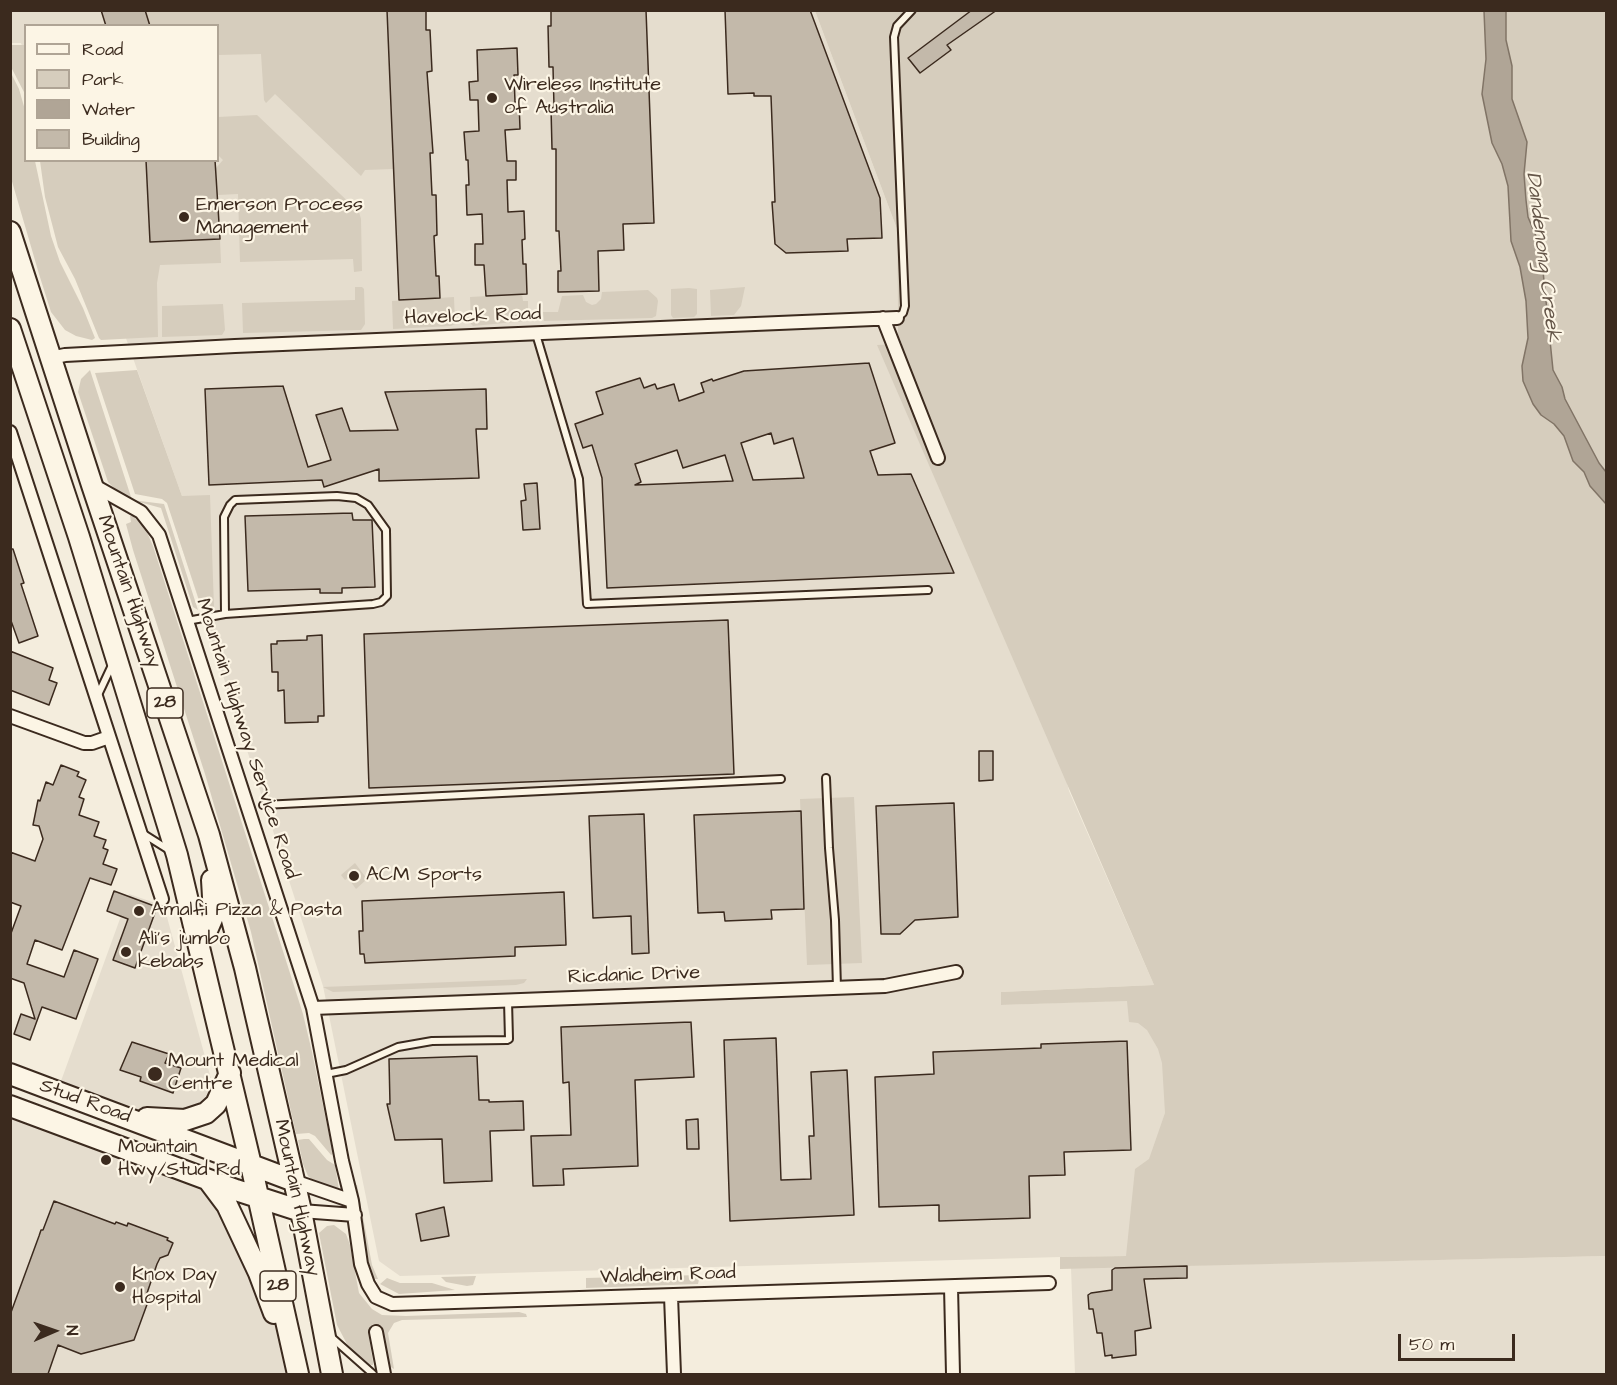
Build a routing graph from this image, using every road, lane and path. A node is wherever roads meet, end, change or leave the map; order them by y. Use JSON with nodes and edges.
{"nodes":[{"id":1,"x":912,"y":10,"type":"edge"},
{"id":2,"x":10,"y":232,"type":"edge"},
{"id":3,"x":883,"y":318,"type":"junction"},
{"id":4,"x":897,"y":318,"type":"joint"},
{"id":5,"x":10,"y":329,"type":"edge"},
{"id":6,"x":536,"y":334,"type":"junction"},
{"id":7,"x":50,"y":358,"type":"junction"},
{"id":8,"x":23,"y":367,"type":"junction"},
{"id":9,"x":10,"y":432,"type":"edge"},
{"id":10,"x":938,"y":458,"type":"dead end"},
{"id":11,"x":92,"y":485,"type":"junction"},
{"id":12,"x":928,"y":590,"type":"dead end"},
{"id":13,"x":225,"y":614,"type":"junction"},
{"id":14,"x":187,"y":621,"type":"junction"},
{"id":15,"x":116,"y":656,"type":"junction"},
{"id":16,"x":96,"y":697,"type":"junction"},
{"id":17,"x":10,"y":716,"type":"edge"},
{"id":18,"x":109,"y":737,"type":"junction"},
{"id":19,"x":826,"y":778,"type":"dead end"},
{"id":20,"x":782,"y":779,"type":"dead end"},
{"id":21,"x":263,"y":805,"type":"dead end"},
{"id":22,"x":140,"y":831,"type":"junction"},
{"id":23,"x":209,"y":835,"type":"junction"},
{"id":24,"x":177,"y":855,"type":"junction"},
{"id":25,"x":162,"y":899,"type":"dead end"},
{"id":26,"x":198,"y":939,"type":"junction"},
{"id":27,"x":956,"y":972,"type":"dead end"},
{"id":28,"x":837,"y":988,"type":"junction"},
{"id":29,"x":508,"y":1000,"type":"junction"},
{"id":30,"x":313,"y":1008,"type":"junction"},
{"id":31,"x":230,"y":1072,"type":"junction"},
{"id":32,"x":325,"y":1075,"type":"junction"},
{"id":33,"x":15,"y":1076,"type":"edge"},
{"id":34,"x":10,"y":1106,"type":"edge"},
{"id":35,"x":120,"y":1115,"type":"junction"},
{"id":36,"x":46,"y":1119,"type":"junction"},
{"id":37,"x":251,"y":1165,"type":"junction"},
{"id":38,"x":209,"y":1180,"type":"junction"},
{"id":39,"x":294,"y":1181,"type":"junction"},
{"id":40,"x":259,"y":1198,"type":"junction"},
{"id":41,"x":352,"y":1201,"type":"junction"},
{"id":42,"x":301,"y":1211,"type":"junction"},
{"id":43,"x":355,"y":1215,"type":"junction"},
{"id":44,"x":1049,"y":1283,"type":"dead end"},
{"id":45,"x":951,"y":1287,"type":"junction"},
{"id":46,"x":671,"y":1296,"type":"junction"},
{"id":47,"x":323,"y":1329,"type":"junction"},
{"id":48,"x":376,"y":1332,"type":"dead end"},
{"id":49,"x":297,"y":1374,"type":"edge"},
{"id":50,"x":332,"y":1374,"type":"edge"},
{"id":51,"x":373,"y":1374,"type":"edge"},
{"id":52,"x":384,"y":1374,"type":"edge"},
{"id":53,"x":674,"y":1374,"type":"edge"},
{"id":54,"x":953,"y":1374,"type":"edge"}],
"edges":[{"from":1,"to":4,"type":"lane"},
{"from":2,"to":7,"type":"main road","name":"Mountain Highway","number":"28"},
{"from":3,"to":4,"type":"street","name":"Havelock Road"},
{"from":3,"to":6,"type":"street","name":"Havelock Road"},
{"from":3,"to":10,"type":"street"},
{"from":5,"to":8,"type":"main road","name":"Mountain Highway","number":"28"},
{"from":6,"to":7,"type":"street","name":"Havelock Road"},
{"from":6,"to":12,"type":"lane"},
{"from":7,"to":8,"type":"main road"},
{"from":7,"to":11,"type":"main road","name":"Mountain Highway","number":"28"},
{"from":8,"to":15,"type":"main road","name":"Mountain Highway","number":"28"},
{"from":9,"to":16,"type":"street"},
{"from":11,"to":14,"type":"street","name":"Mountain Highway Service Road"},
{"from":11,"to":23,"type":"main road","name":"Mountain Highway","number":"28"},
{"from":13,"to":13,"type":"lane"},
{"from":13,"to":14,"type":"lane"},
{"from":14,"to":30,"type":"street","name":"Mountain Highway Service Road"},
{"from":15,"to":16,"type":"lane"},
{"from":15,"to":24,"type":"main road","name":"Mountain Highway","number":"28"},
{"from":16,"to":18,"type":"street"},
{"from":17,"to":18,"type":"street"},
{"from":18,"to":22,"type":"street"},
{"from":19,"to":28,"type":"lane"},
{"from":20,"to":21,"type":"lane"},
{"from":22,"to":24,"type":"lane"},
{"from":22,"to":25,"type":"street"},
{"from":23,"to":26,"type":"main road"},
{"from":23,"to":39,"type":"main road","name":"Mountain Highway","number":"28"},
{"from":24,"to":26,"type":"main road","name":"Mountain Highway","number":"28"},
{"from":26,"to":31,"type":"main road","name":"Mountain Highway","number":"28"},
{"from":27,"to":28,"type":"street","name":"Ricdanic Drive"},
{"from":28,"to":29,"type":"street","name":"Ricdanic Drive"},
{"from":29,"to":30,"type":"street","name":"Ricdanic Drive"},
{"from":29,"to":32,"type":"lane"},
{"from":30,"to":32,"type":"street","name":"Mountain Highway Service Road"},
{"from":31,"to":35,"type":"main road"},
{"from":31,"to":37,"type":"main road","name":"Mountain Highway","number":"28"},
{"from":32,"to":41,"type":"street","name":"Mountain Highway Service Road"},
{"from":33,"to":35,"type":"main road","name":"Stud Road"},
{"from":33,"to":36,"type":"main road"},
{"from":34,"to":36,"type":"main road","name":"Stud Road"},
{"from":35,"to":37,"type":"main road","name":"Stud Road"},
{"from":36,"to":38,"type":"main road","name":"Stud Road"},
{"from":37,"to":39,"type":"main road","name":"Stud Road"},
{"from":37,"to":40,"type":"main road","name":"Mountain Highway","number":"28"},
{"from":38,"to":40,"type":"main road","name":"Stud Road"},
{"from":38,"to":49,"type":"main road"},
{"from":39,"to":41,"type":"street"},
{"from":39,"to":42,"type":"main road","name":"Mountain Highway","number":"28"},
{"from":40,"to":42,"type":"main road","name":"Stud Road"},
{"from":40,"to":49,"type":"main road","name":"Mountain Highway","number":"28"},
{"from":41,"to":43,"type":"street","name":"Waldheim Road"},
{"from":42,"to":43,"type":"street"},
{"from":42,"to":47,"type":"main road","name":"Mountain Highway","number":"28"},
{"from":43,"to":46,"type":"street","name":"Waldheim Road"},
{"from":44,"to":45,"type":"street","name":"Waldheim Road"},
{"from":45,"to":46,"type":"street","name":"Waldheim Road"},
{"from":45,"to":54,"type":"street"},
{"from":46,"to":53,"type":"street"},
{"from":47,"to":50,"type":"main road","name":"Mountain Highway","number":"28"},
{"from":47,"to":51,"type":"lane"},
{"from":48,"to":52,"type":"street"}]}
